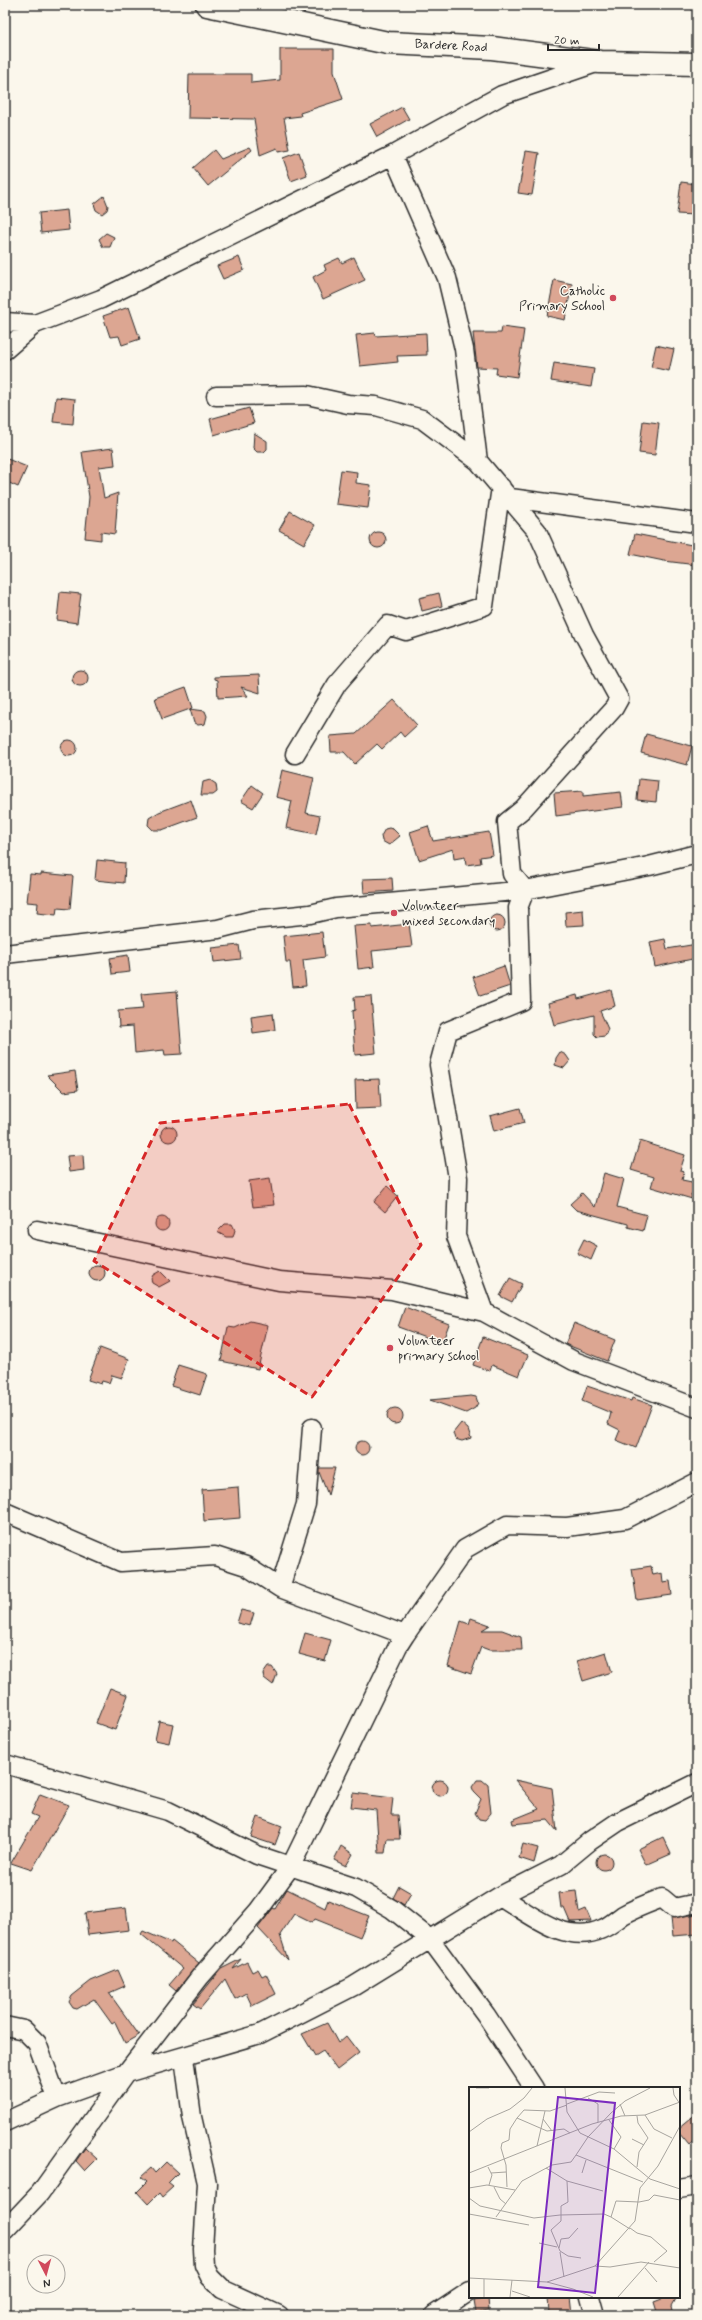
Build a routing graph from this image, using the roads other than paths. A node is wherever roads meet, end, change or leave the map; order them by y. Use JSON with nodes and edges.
{"nodes":[{"id":1,"x":208,"y":5,"type":"edge"},
{"id":2,"x":600,"y":62,"type":"junction"},
{"id":3,"x":697,"y":64,"type":"edge"},
{"id":4,"x":392,"y":155,"type":"junction"},
{"id":5,"x":5,"y":322,"type":"edge"},
{"id":6,"x":35,"y":324,"type":"junction"},
{"id":7,"x":5,"y":350,"type":"edge"},
{"id":8,"x":216,"y":396,"type":"dead end"},
{"id":9,"x":478,"y":461,"type":"junction"},
{"id":10,"x":506,"y":492,"type":"junction"},
{"id":11,"x":697,"y":522,"type":"edge"},
{"id":12,"x":295,"y":754,"type":"dead end"},
{"id":13,"x":697,"y":854,"type":"edge"},
{"id":14,"x":526,"y":890,"type":"junction"},
{"id":15,"x":5,"y":954,"type":"edge"},
{"id":16,"x":37,"y":1230,"type":"dead end"},
{"id":17,"x":484,"y":1312,"type":"junction"},
{"id":18,"x":697,"y":1408,"type":"edge"},
{"id":19,"x":312,"y":1428,"type":"dead end"},
{"id":20,"x":697,"y":1482,"type":"edge"},
{"id":21,"x":5,"y":1512,"type":"edge"},
{"id":22,"x":280,"y":1588,"type":"junction"},
{"id":23,"x":405,"y":1635,"type":"junction"},
{"id":24,"x":5,"y":1764,"type":"edge"},
{"id":25,"x":697,"y":1783,"type":"edge"},
{"id":26,"x":291,"y":1866,"type":"junction"},
{"id":27,"x":500,"y":1896,"type":"junction"},
{"id":28,"x":697,"y":1902,"type":"edge"},
{"id":29,"x":430,"y":1939,"type":"junction"},
{"id":30,"x":5,"y":2026,"type":"edge"},
{"id":31,"x":184,"y":2058,"type":"junction"},
{"id":32,"x":126,"y":2073,"type":"junction"},
{"id":33,"x":533,"y":2087,"type":"edge"},
{"id":34,"x":57,"y":2098,"type":"junction"},
{"id":35,"x":5,"y":2122,"type":"edge"},
{"id":36,"x":697,"y":2186,"type":"edge"},
{"id":37,"x":680,"y":2189,"type":"edge"},
{"id":38,"x":5,"y":2230,"type":"edge"},
{"id":39,"x":469,"y":2292,"type":"edge"},
{"id":40,"x":590,"y":2298,"type":"edge"},
{"id":41,"x":279,"y":2315,"type":"edge"},
{"id":42,"x":434,"y":2315,"type":"edge"},
{"id":43,"x":595,"y":2315,"type":"edge"}],
"edges":[{"from":1,"to":2,"type":"street","name":"Bardere Road"},
{"from":2,"to":3,"type":"street","name":"Bardere Road"},
{"from":2,"to":4,"type":"street"},
{"from":4,"to":6,"type":"street"},
{"from":4,"to":9,"type":"street"},
{"from":5,"to":6,"type":"street"},
{"from":6,"to":7,"type":"street"},
{"from":8,"to":9,"type":"street"},
{"from":9,"to":10,"type":"street"},
{"from":10,"to":11,"type":"street"},
{"from":10,"to":12,"type":"street"},
{"from":10,"to":14,"type":"street"},
{"from":13,"to":14,"type":"street"},
{"from":14,"to":15,"type":"street"},
{"from":14,"to":17,"type":"street"},
{"from":16,"to":17,"type":"street"},
{"from":17,"to":18,"type":"street"},
{"from":19,"to":22,"type":"street"},
{"from":20,"to":23,"type":"street"},
{"from":21,"to":22,"type":"street"},
{"from":22,"to":23,"type":"street"},
{"from":23,"to":26,"type":"street"},
{"from":24,"to":26,"type":"street"},
{"from":25,"to":27,"type":"street"},
{"from":26,"to":29,"type":"street"},
{"from":26,"to":32,"type":"street"},
{"from":27,"to":28,"type":"street"},
{"from":27,"to":29,"type":"street"},
{"from":29,"to":31,"type":"street"},
{"from":29,"to":33,"type":"street"},
{"from":30,"to":34,"type":"street"},
{"from":31,"to":32,"type":"street"},
{"from":31,"to":41,"type":"street"},
{"from":32,"to":34,"type":"street"},
{"from":32,"to":38,"type":"street"},
{"from":34,"to":35,"type":"street"},
{"from":36,"to":37,"type":"street"},
{"from":39,"to":42,"type":"street"},
{"from":40,"to":43,"type":"street"}]}
